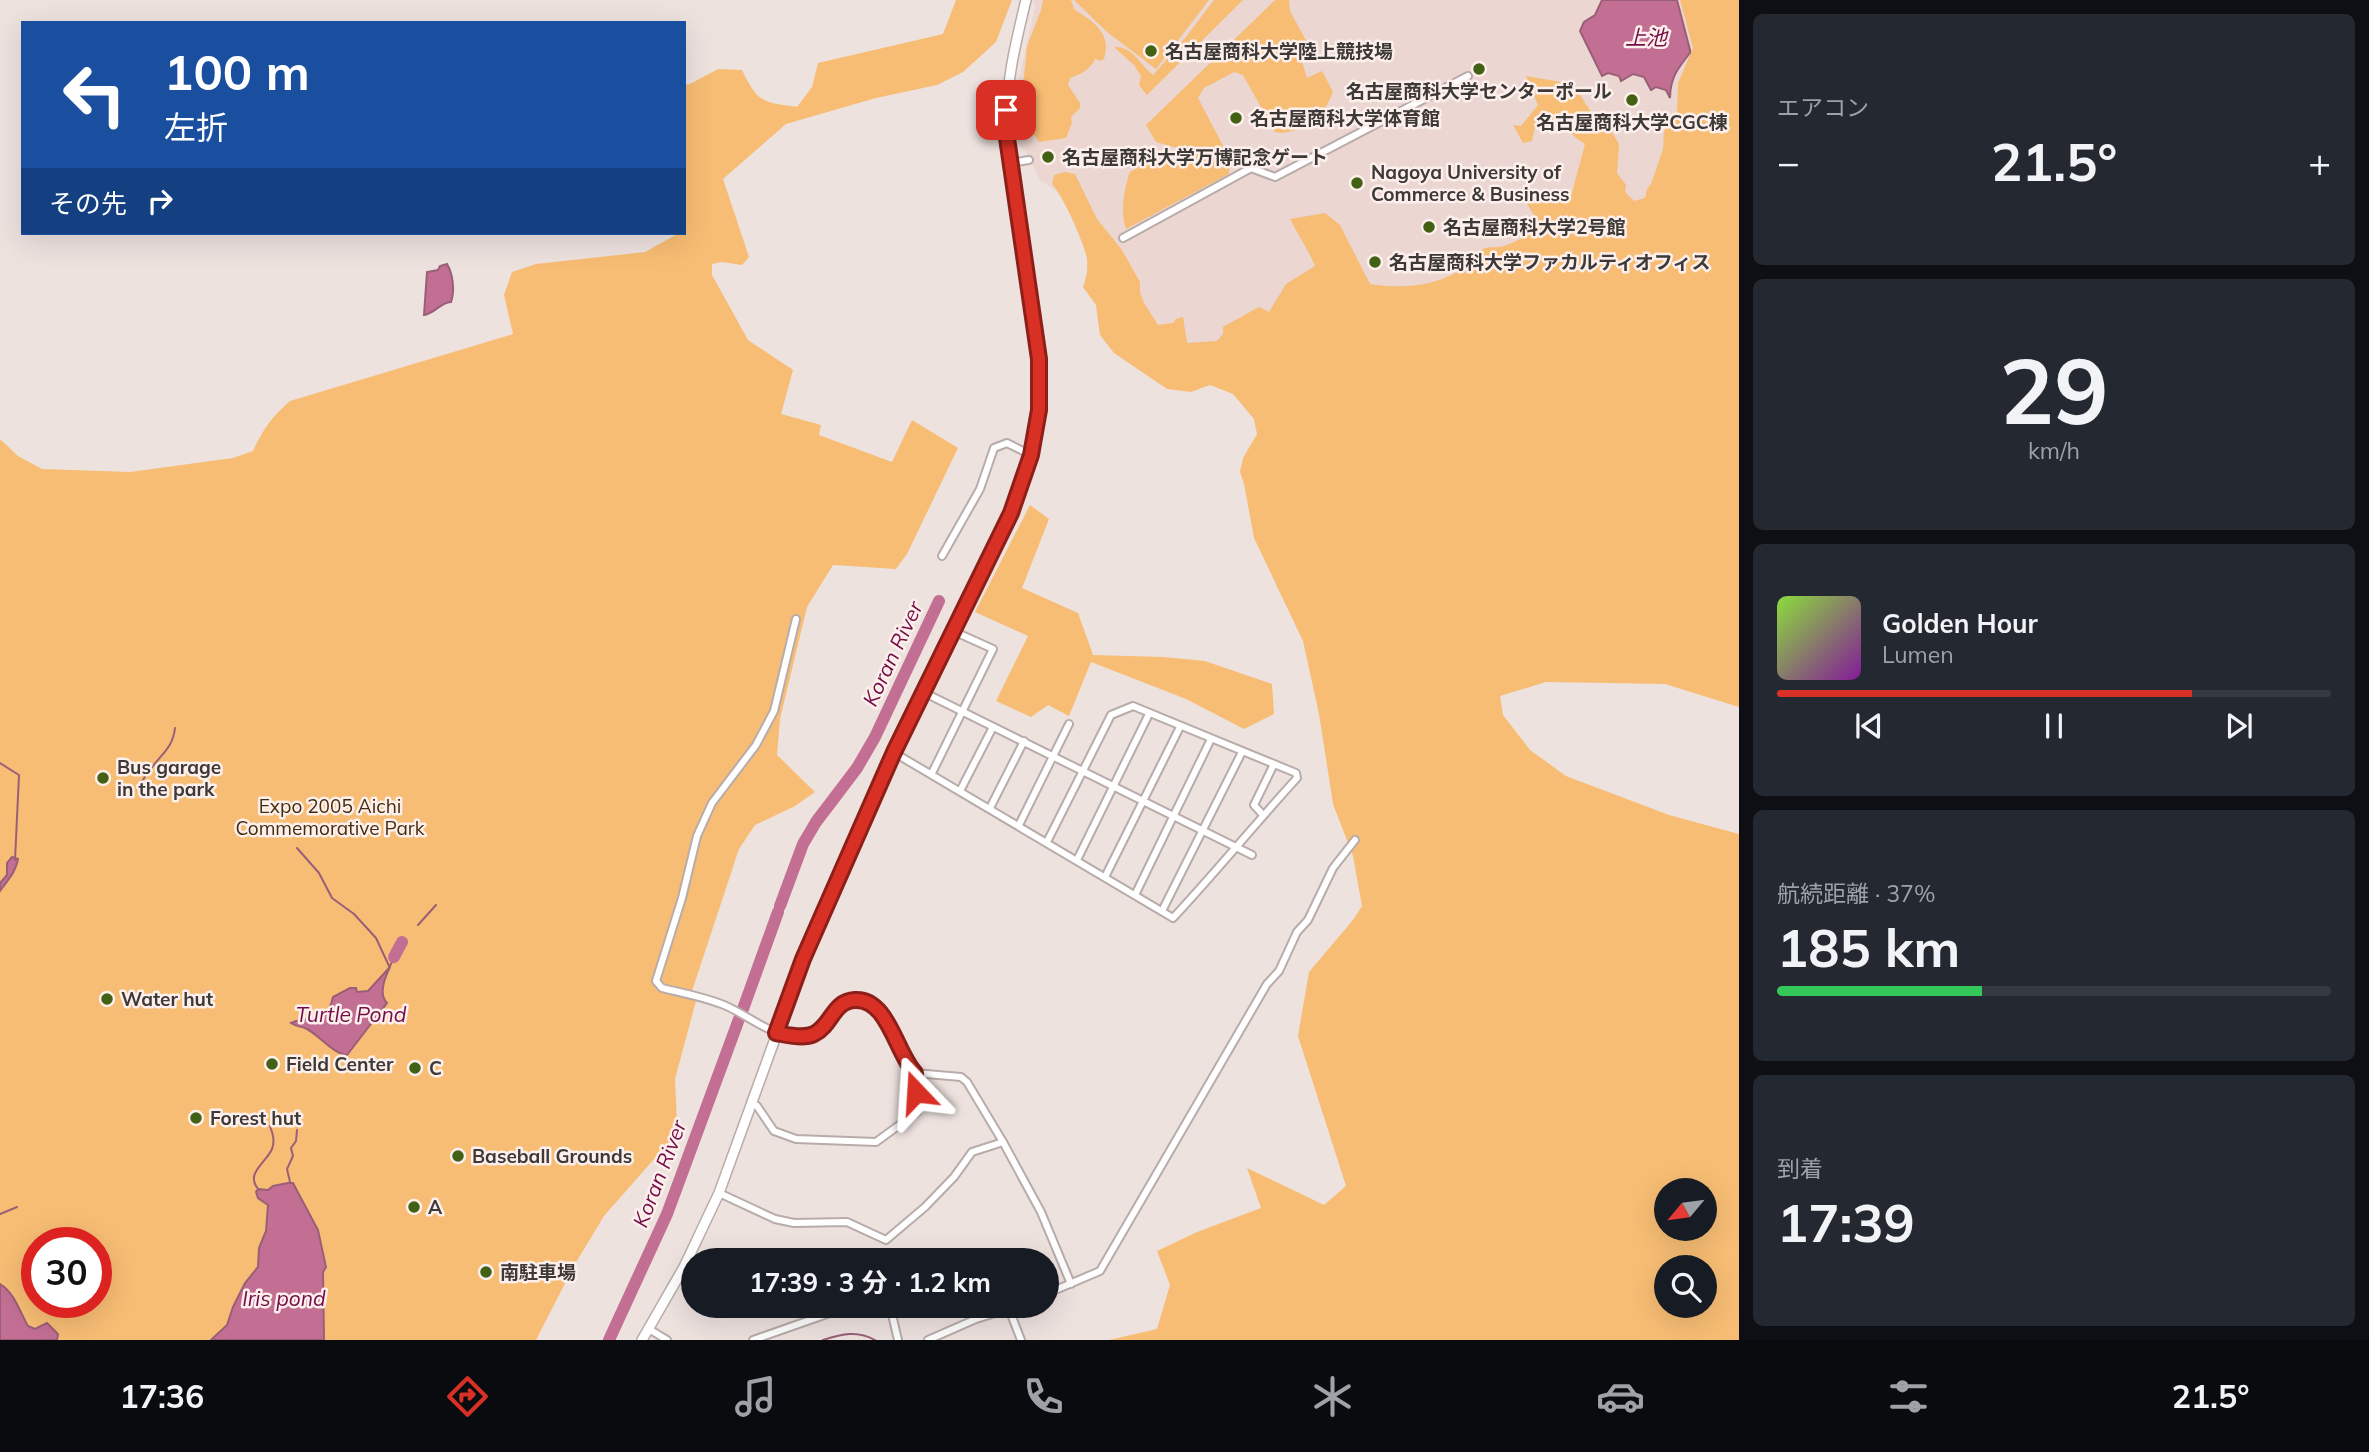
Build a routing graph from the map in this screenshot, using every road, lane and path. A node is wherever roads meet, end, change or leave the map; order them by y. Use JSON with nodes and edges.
{"nodes":[{"id":1,"x":1026,"y":0,"type":"edge"},
{"id":2,"x":1468,"y":76,"type":"dead end"},
{"id":3,"x":1029,"y":160,"type":"dead end"},
{"id":4,"x":1010,"y":163,"type":"junction"},
{"id":5,"x":1123,"y":238,"type":"dead end"},
{"id":6,"x":1031,"y":455,"type":"junction"},
{"id":7,"x":942,"y":556,"type":"dead end"},
{"id":8,"x":796,"y":619,"type":"dead end"},
{"id":9,"x":953,"y":631,"type":"junction"},
{"id":10,"x":923,"y":692,"type":"junction"},
{"id":11,"x":964,"y":711,"type":"junction"},
{"id":12,"x":1149,"y":714,"type":"junction"},
{"id":13,"x":1069,"y":724,"type":"dead end"},
{"id":14,"x":993,"y":727,"type":"junction"},
{"id":15,"x":1180,"y":727,"type":"junction"},
{"id":16,"x":1211,"y":739,"type":"junction"},
{"id":17,"x":1024,"y":741,"type":"junction"},
{"id":18,"x":894,"y":752,"type":"junction"},
{"id":19,"x":1242,"y":752,"type":"junction"},
{"id":20,"x":1054,"y":756,"type":"junction"},
{"id":21,"x":1274,"y":764,"type":"junction"},
{"id":22,"x":1083,"y":771,"type":"junction"},
{"id":23,"x":932,"y":773,"type":"junction"},
{"id":24,"x":1114,"y":786,"type":"junction"},
{"id":25,"x":960,"y":791,"type":"junction"},
{"id":26,"x":1143,"y":800,"type":"junction"},
{"id":27,"x":990,"y":808,"type":"junction"},
{"id":28,"x":1263,"y":815,"type":"junction"},
{"id":29,"x":1174,"y":816,"type":"junction"},
{"id":30,"x":1019,"y":825,"type":"junction"},
{"id":31,"x":1204,"y":830,"type":"junction"},
{"id":32,"x":1355,"y":840,"type":"dead end"},
{"id":33,"x":1048,"y":842,"type":"junction"},
{"id":34,"x":1236,"y":846,"type":"junction"},
{"id":35,"x":1252,"y":855,"type":"dead end"},
{"id":36,"x":1077,"y":860,"type":"junction"},
{"id":37,"x":1105,"y":877,"type":"junction"},
{"id":38,"x":1135,"y":895,"type":"junction"},
{"id":39,"x":1162,"y":911,"type":"junction"},
{"id":40,"x":776,"y":1033,"type":"junction"},
{"id":41,"x":915,"y":1073,"type":"junction"},
{"id":42,"x":751,"y":1102,"type":"junction"},
{"id":43,"x":1003,"y":1142,"type":"junction"},
{"id":44,"x":719,"y":1193,"type":"junction"},
{"id":45,"x":1071,"y":1284,"type":"junction"},
{"id":46,"x":1059,"y":1289,"type":"edge"},
{"id":47,"x":816,"y":1318,"type":"edge"},
{"id":48,"x":893,"y":1318,"type":"edge"},
{"id":49,"x":979,"y":1318,"type":"edge"},
{"id":50,"x":1012,"y":1318,"type":"edge"},
{"id":51,"x":649,"y":1329,"type":"junction"},
{"id":52,"x":642,"y":1340,"type":"edge"},
{"id":53,"x":667,"y":1340,"type":"edge"},
{"id":54,"x":753,"y":1340,"type":"edge"},
{"id":55,"x":898,"y":1340,"type":"edge"},
{"id":56,"x":928,"y":1340,"type":"edge"},
{"id":57,"x":1021,"y":1340,"type":"edge"}],
"edges":[{"from":1,"to":4,"type":"main road"},
{"from":2,"to":5,"type":"street"},
{"from":3,"to":4,"type":"street"},
{"from":4,"to":6,"type":"main road"},
{"from":6,"to":7,"type":"street"},
{"from":6,"to":9,"type":"main road"},
{"from":8,"to":40,"type":"street"},
{"from":9,"to":10,"type":"main road"},
{"from":9,"to":11,"type":"street"},
{"from":10,"to":11,"type":"street"},
{"from":10,"to":18,"type":"main road"},
{"from":11,"to":14,"type":"street"},
{"from":11,"to":23,"type":"street"},
{"from":12,"to":15,"type":"street"},
{"from":12,"to":22,"type":"street"},
{"from":12,"to":24,"type":"street"},
{"from":13,"to":20,"type":"street"},
{"from":14,"to":17,"type":"street"},
{"from":14,"to":25,"type":"street"},
{"from":15,"to":16,"type":"street"},
{"from":15,"to":26,"type":"street"},
{"from":16,"to":19,"type":"street"},
{"from":16,"to":29,"type":"street"},
{"from":17,"to":20,"type":"street"},
{"from":17,"to":27,"type":"street"},
{"from":18,"to":23,"type":"street"},
{"from":18,"to":40,"type":"main road"},
{"from":19,"to":21,"type":"street"},
{"from":19,"to":31,"type":"street"},
{"from":20,"to":22,"type":"street"},
{"from":20,"to":30,"type":"street"},
{"from":21,"to":28,"type":"street"},
{"from":21,"to":28,"type":"street"},
{"from":22,"to":24,"type":"street"},
{"from":22,"to":33,"type":"street"},
{"from":23,"to":25,"type":"street"},
{"from":24,"to":26,"type":"street"},
{"from":24,"to":36,"type":"street"},
{"from":25,"to":27,"type":"street"},
{"from":26,"to":29,"type":"street"},
{"from":26,"to":37,"type":"street"},
{"from":27,"to":30,"type":"street"},
{"from":28,"to":34,"type":"street"},
{"from":29,"to":31,"type":"street"},
{"from":29,"to":38,"type":"street"},
{"from":30,"to":33,"type":"street"},
{"from":31,"to":34,"type":"street"},
{"from":31,"to":39,"type":"street"},
{"from":32,"to":45,"type":"street"},
{"from":33,"to":36,"type":"street"},
{"from":34,"to":35,"type":"street"},
{"from":34,"to":39,"type":"street"},
{"from":36,"to":37,"type":"street"},
{"from":37,"to":38,"type":"street"},
{"from":38,"to":39,"type":"street"},
{"from":40,"to":41,"type":"street"},
{"from":40,"to":42,"type":"main road"},
{"from":41,"to":42,"type":"street"},
{"from":41,"to":43,"type":"street"},
{"from":42,"to":44,"type":"main road"},
{"from":43,"to":44,"type":"street"},
{"from":43,"to":45,"type":"street"},
{"from":44,"to":51,"type":"main road"},
{"from":45,"to":46,"type":"street"},
{"from":47,"to":54,"type":"street"},
{"from":48,"to":55,"type":"street"},
{"from":49,"to":56,"type":"street"},
{"from":50,"to":57,"type":"street"},
{"from":51,"to":52,"type":"main road"},
{"from":51,"to":53,"type":"street"}]}
